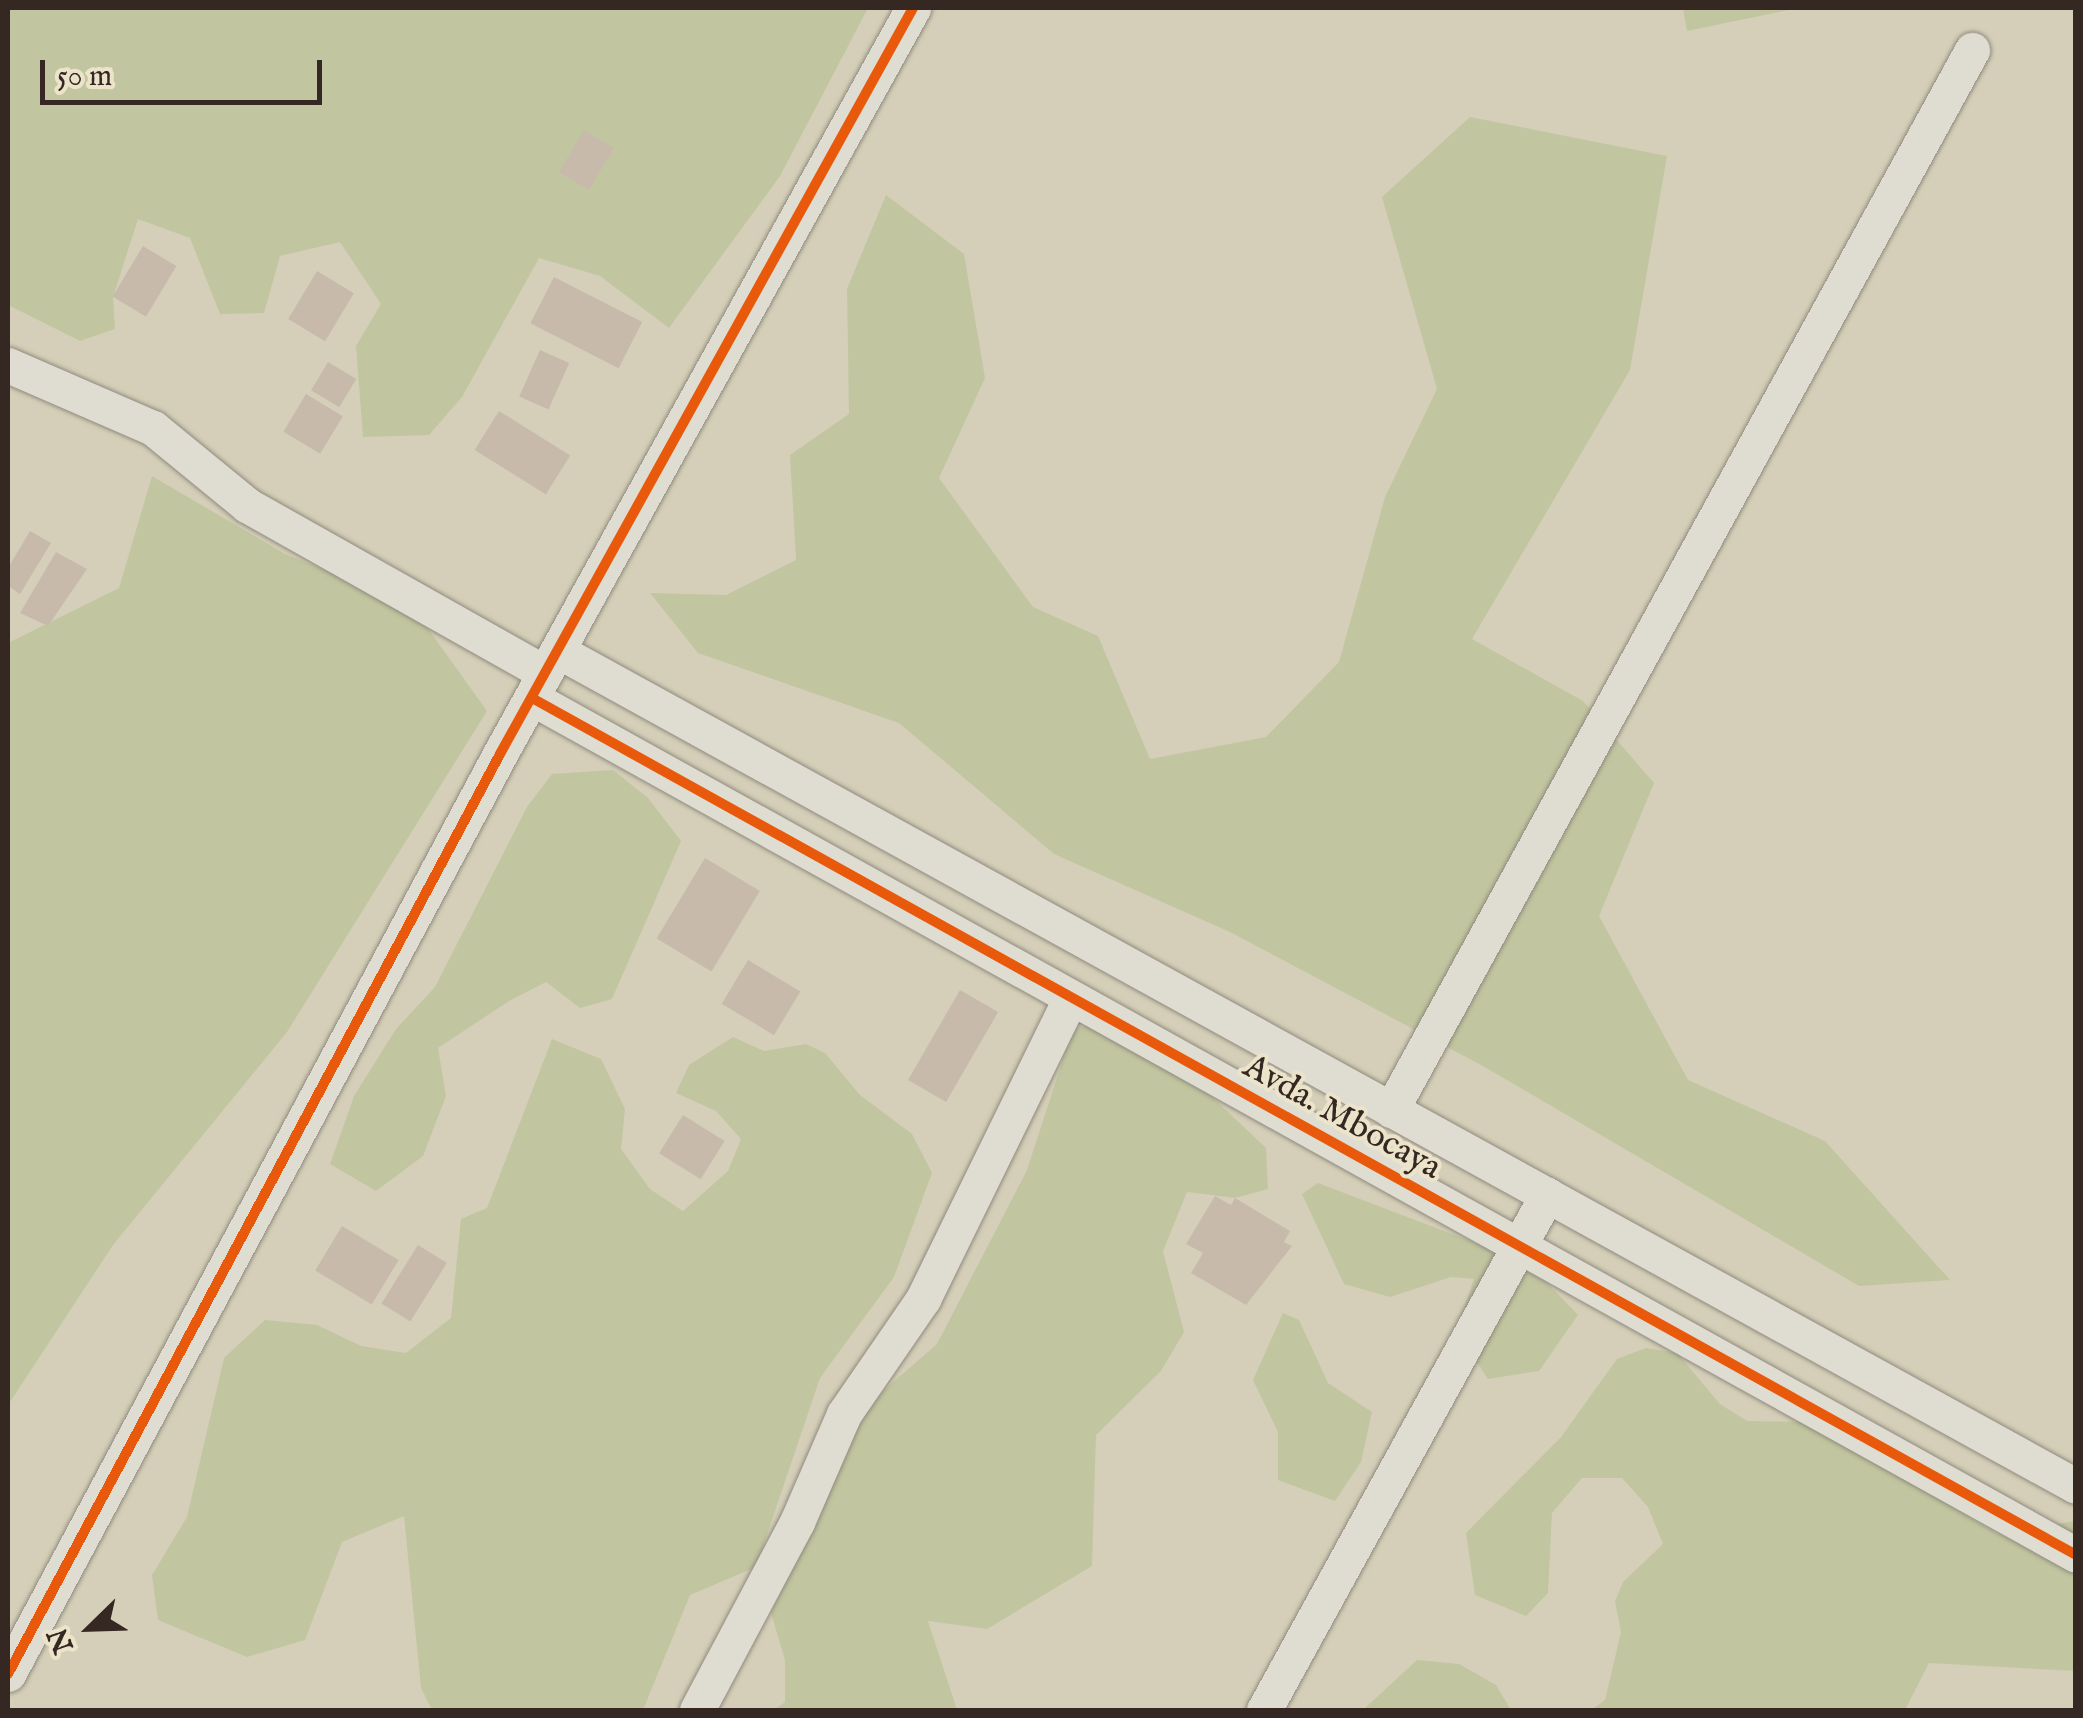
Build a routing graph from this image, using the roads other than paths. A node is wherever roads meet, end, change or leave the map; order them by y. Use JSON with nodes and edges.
{"nodes":[{"id":1,"x":912,"y":8,"type":"edge"},
{"id":2,"x":1972,"y":50,"type":"dead end"},
{"id":3,"x":8,"y":366,"type":"edge"},
{"id":4,"x":545,"y":674,"type":"junction"},
{"id":5,"x":1069,"y":1002,"type":"junction"},
{"id":6,"x":1391,"y":1110,"type":"junction"},
{"id":7,"x":1547,"y":1195,"type":"junction"},
{"id":8,"x":1522,"y":1248,"type":"junction"},
{"id":9,"x":2076,"y":1486,"type":"edge"},
{"id":10,"x":2076,"y":1555,"type":"edge"},
{"id":11,"x":8,"y":1674,"type":"edge"},
{"id":12,"x":697,"y":1710,"type":"edge"},
{"id":13,"x":1264,"y":1710,"type":"edge"}],
"edges":[{"from":1,"to":4,"type":"street"},
{"from":2,"to":6,"type":"street"},
{"from":3,"to":4,"type":"street"},
{"from":4,"to":5,"type":"street","name":"Avda. Mbocaya"},
{"from":4,"to":6,"type":"street"},
{"from":4,"to":11,"type":"street"},
{"from":5,"to":8,"type":"street","name":"Avda. Mbocaya"},
{"from":5,"to":12,"type":"street"},
{"from":6,"to":7,"type":"street"},
{"from":7,"to":8,"type":"street"},
{"from":7,"to":9,"type":"street"},
{"from":8,"to":10,"type":"street","name":"Avda. Mbocaya"},
{"from":8,"to":13,"type":"street"}]}
